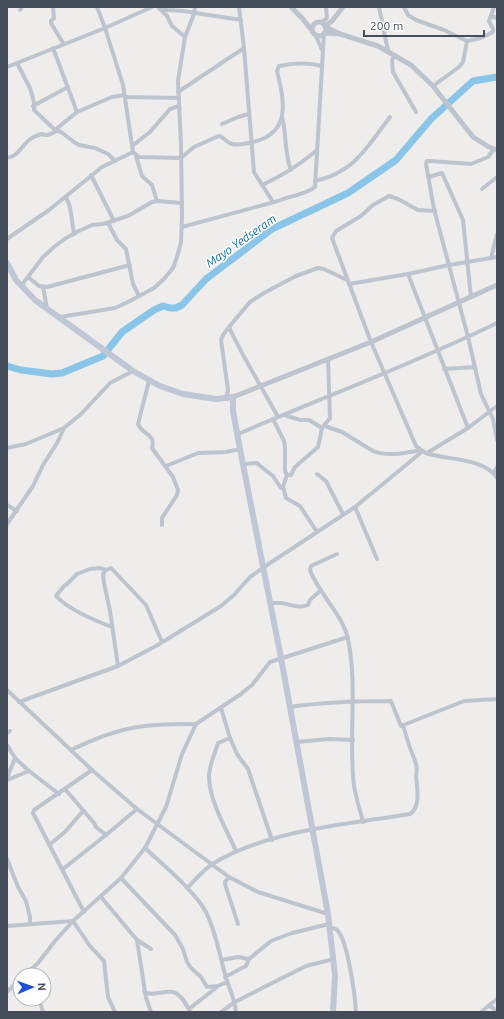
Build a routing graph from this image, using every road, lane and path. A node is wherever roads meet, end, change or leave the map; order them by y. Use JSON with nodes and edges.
{"nodes":[{"id":1,"x":53,"y":7,"type":"edge"},
{"id":2,"x":97,"y":7,"type":"edge"},
{"id":3,"x":152,"y":7,"type":"edge"},
{"id":4,"x":158,"y":7,"type":"edge"},
{"id":5,"x":161,"y":7,"type":"edge"},
{"id":6,"x":195,"y":7,"type":"edge"},
{"id":7,"x":239,"y":7,"type":"edge"},
{"id":8,"x":292,"y":7,"type":"edge"},
{"id":9,"x":326,"y":7,"type":"edge"},
{"id":10,"x":343,"y":7,"type":"edge"},
{"id":11,"x":379,"y":7,"type":"edge"},
{"id":12,"x":404,"y":7,"type":"edge"},
{"id":13,"x":494,"y":7,"type":"edge"},
{"id":14,"x":194,"y":14,"type":"junction"},
{"id":15,"x":491,"y":16,"type":"junction"},
{"id":16,"x":302,"y":18,"type":"junction"},
{"id":17,"x":497,"y":18,"type":"edge"},
{"id":18,"x":241,"y":20,"type":"junction"},
{"id":19,"x":322,"y":24,"type":"junction"},
{"id":20,"x":105,"y":28,"type":"junction"},
{"id":21,"x":314,"y":33,"type":"junction"},
{"id":22,"x":324,"y":33,"type":"junction"},
{"id":23,"x":340,"y":34,"type":"junction"},
{"id":24,"x":185,"y":37,"type":"junction"},
{"id":25,"x":467,"y":42,"type":"junction"},
{"id":26,"x":63,"y":43,"type":"junction"},
{"id":27,"x":54,"y":48,"type":"junction"},
{"id":28,"x":244,"y":48,"type":"junction"},
{"id":29,"x":322,"y":51,"type":"junction"},
{"id":30,"x":388,"y":51,"type":"junction"},
{"id":31,"x":395,"y":55,"type":"junction"},
{"id":32,"x":17,"y":62,"type":"junction"},
{"id":33,"x":322,"y":66,"type":"junction"},
{"id":34,"x":7,"y":67,"type":"edge"},
{"id":35,"x":433,"y":86,"type":"junction"},
{"id":36,"x":68,"y":87,"type":"junction"},
{"id":37,"x":178,"y":92,"type":"junction"},
{"id":38,"x":125,"y":96,"type":"junction"},
{"id":39,"x":179,"y":98,"type":"junction"},
{"id":40,"x":33,"y":106,"type":"junction"},
{"id":41,"x":179,"y":106,"type":"junction"},
{"id":42,"x":77,"y":112,"type":"junction"},
{"id":43,"x":416,"y":112,"type":"dead end"},
{"id":44,"x":249,"y":114,"type":"junction"},
{"id":45,"x":281,"y":117,"type":"junction"},
{"id":46,"x":390,"y":118,"type":"dead end"},
{"id":47,"x":222,"y":124,"type":"dead end"},
{"id":48,"x":56,"y":130,"type":"junction"},
{"id":49,"x":252,"y":142,"type":"junction"},
{"id":50,"x":132,"y":146,"type":"junction"},
{"id":51,"x":495,"y":149,"type":"edge"},
{"id":52,"x":316,"y":151,"type":"junction"},
{"id":53,"x":134,"y":154,"type":"junction"},
{"id":54,"x":7,"y":158,"type":"edge"},
{"id":55,"x":181,"y":158,"type":"junction"},
{"id":56,"x":115,"y":161,"type":"junction"},
{"id":57,"x":291,"y":170,"type":"junction"},
{"id":58,"x":91,"y":175,"type":"junction"},
{"id":59,"x":429,"y":177,"type":"junction"},
{"id":60,"x":497,"y":177,"type":"edge"},
{"id":61,"x":316,"y":181,"type":"junction"},
{"id":62,"x":262,"y":185,"type":"junction"},
{"id":63,"x":482,"y":189,"type":"dead end"},
{"id":64,"x":66,"y":197,"type":"junction"},
{"id":65,"x":157,"y":201,"type":"junction"},
{"id":66,"x":274,"y":202,"type":"junction"},
{"id":67,"x":182,"y":203,"type":"junction"},
{"id":68,"x":435,"y":211,"type":"junction"},
{"id":69,"x":114,"y":221,"type":"junction"},
{"id":70,"x":108,"y":222,"type":"junction"},
{"id":71,"x":182,"y":227,"type":"junction"},
{"id":72,"x":74,"y":234,"type":"junction"},
{"id":73,"x":497,"y":234,"type":"edge"},
{"id":74,"x":7,"y":239,"type":"edge"},
{"id":75,"x":497,"y":257,"type":"edge"},
{"id":76,"x":491,"y":258,"type":"junction"},
{"id":77,"x":468,"y":262,"type":"junction"},
{"id":78,"x":7,"y":263,"type":"edge"},
{"id":79,"x":130,"y":265,"type":"junction"},
{"id":80,"x":449,"y":265,"type":"junction"},
{"id":81,"x":408,"y":274,"type":"junction"},
{"id":82,"x":28,"y":277,"type":"junction"},
{"id":83,"x":348,"y":282,"type":"junction"},
{"id":84,"x":497,"y":285,"type":"edge"},
{"id":85,"x":21,"y":286,"type":"junction"},
{"id":86,"x":43,"y":287,"type":"junction"},
{"id":87,"x":139,"y":296,"type":"junction"},
{"id":88,"x":471,"y":297,"type":"junction"},
{"id":89,"x":458,"y":303,"type":"junction"},
{"id":90,"x":48,"y":309,"type":"junction"},
{"id":91,"x":60,"y":317,"type":"junction"},
{"id":92,"x":424,"y":318,"type":"junction"},
{"id":93,"x":497,"y":323,"type":"edge"},
{"id":94,"x":229,"y":327,"type":"junction"},
{"id":95,"x":468,"y":337,"type":"junction"},
{"id":96,"x":371,"y":342,"type":"junction"},
{"id":97,"x":437,"y":350,"type":"junction"},
{"id":98,"x":328,"y":359,"type":"junction"},
{"id":99,"x":475,"y":367,"type":"junction"},
{"id":100,"x":444,"y":369,"type":"junction"},
{"id":101,"x":133,"y":371,"type":"junction"},
{"id":102,"x":385,"y":373,"type":"junction"},
{"id":103,"x":149,"y":381,"type":"junction"},
{"id":104,"x":262,"y":386,"type":"junction"},
{"id":105,"x":228,"y":390,"type":"junction"},
{"id":106,"x":330,"y":395,"type":"junction"},
{"id":107,"x":234,"y":397,"type":"junction"},
{"id":108,"x":226,"y":399,"type":"junction"},
{"id":109,"x":497,"y":406,"type":"edge"},
{"id":110,"x":234,"y":411,"type":"junction"},
{"id":111,"x":490,"y":412,"type":"junction"},
{"id":112,"x":284,"y":415,"type":"junction"},
{"id":113,"x":278,"y":417,"type":"junction"},
{"id":114,"x":273,"y":419,"type":"junction"},
{"id":115,"x":493,"y":419,"type":"junction"},
{"id":116,"x":497,"y":423,"type":"edge"},
{"id":117,"x":324,"y":427,"type":"junction"},
{"id":118,"x":64,"y":428,"type":"junction"},
{"id":119,"x":468,"y":428,"type":"junction"},
{"id":120,"x":238,"y":434,"type":"junction"},
{"id":121,"x":497,"y":440,"type":"edge"},
{"id":122,"x":7,"y":448,"type":"edge"},
{"id":123,"x":240,"y":449,"type":"junction"},
{"id":124,"x":422,"y":450,"type":"junction"},
{"id":125,"x":427,"y":453,"type":"junction"},
{"id":126,"x":243,"y":464,"type":"junction"},
{"id":127,"x":166,"y":466,"type":"junction"},
{"id":128,"x":497,"y":467,"type":"edge"},
{"id":129,"x":494,"y":473,"type":"junction"},
{"id":130,"x":318,"y":474,"type":"dead end"},
{"id":131,"x":287,"y":475,"type":"junction"},
{"id":132,"x":497,"y":478,"type":"edge"},
{"id":133,"x":283,"y":488,"type":"junction"},
{"id":134,"x":7,"y":505,"type":"edge"},
{"id":135,"x":355,"y":507,"type":"junction"},
{"id":136,"x":17,"y":510,"type":"junction"},
{"id":137,"x":343,"y":514,"type":"junction"},
{"id":138,"x":7,"y":524,"type":"edge"},
{"id":139,"x":162,"y":525,"type":"dead end"},
{"id":140,"x":317,"y":532,"type":"junction"},
{"id":141,"x":337,"y":554,"type":"dead end"},
{"id":142,"x":377,"y":559,"type":"dead end"},
{"id":143,"x":264,"y":567,"type":"junction"},
{"id":144,"x":106,"y":570,"type":"junction"},
{"id":145,"x":321,"y":590,"type":"junction"},
{"id":146,"x":271,"y":603,"type":"junction"},
{"id":147,"x":112,"y":627,"type":"junction"},
{"id":148,"x":348,"y":637,"type":"junction"},
{"id":149,"x":162,"y":642,"type":"junction"},
{"id":150,"x":281,"y":658,"type":"junction"},
{"id":151,"x":118,"y":666,"type":"junction"},
{"id":152,"x":7,"y":690,"type":"edge"},
{"id":153,"x":497,"y":700,"type":"edge"},
{"id":154,"x":353,"y":701,"type":"junction"},
{"id":155,"x":19,"y":702,"type":"junction"},
{"id":156,"x":290,"y":707,"type":"junction"},
{"id":157,"x":221,"y":708,"type":"junction"},
{"id":158,"x":196,"y":724,"type":"junction"},
{"id":159,"x":403,"y":725,"type":"junction"},
{"id":160,"x":230,"y":738,"type":"junction"},
{"id":161,"x":353,"y":740,"type":"junction"},
{"id":162,"x":296,"y":742,"type":"junction"},
{"id":163,"x":7,"y":745,"type":"edge"},
{"id":164,"x":71,"y":750,"type":"junction"},
{"id":165,"x":15,"y":758,"type":"junction"},
{"id":166,"x":92,"y":770,"type":"junction"},
{"id":167,"x":29,"y":771,"type":"junction"},
{"id":168,"x":7,"y":779,"type":"edge"},
{"id":169,"x":65,"y":789,"type":"junction"},
{"id":170,"x":59,"y":794,"type":"junction"},
{"id":171,"x":137,"y":809,"type":"junction"},
{"id":172,"x":83,"y":811,"type":"junction"},
{"id":173,"x":363,"y":822,"type":"junction"},
{"id":174,"x":158,"y":825,"type":"junction"},
{"id":175,"x":312,"y":829,"type":"junction"},
{"id":176,"x":106,"y":835,"type":"junction"},
{"id":177,"x":272,"y":840,"type":"junction"},
{"id":178,"x":50,"y":845,"type":"junction"},
{"id":179,"x":145,"y":848,"type":"junction"},
{"id":180,"x":236,"y":851,"type":"junction"},
{"id":181,"x":7,"y":859,"type":"edge"},
{"id":182,"x":212,"y":864,"type":"junction"},
{"id":183,"x":63,"y":869,"type":"junction"},
{"id":184,"x":229,"y":877,"type":"junction"},
{"id":185,"x":121,"y":878,"type":"junction"},
{"id":186,"x":187,"y":888,"type":"junction"},
{"id":187,"x":101,"y":897,"type":"junction"},
{"id":188,"x":84,"y":912,"type":"junction"},
{"id":189,"x":328,"y":914,"type":"junction"},
{"id":190,"x":73,"y":921,"type":"junction"},
{"id":191,"x":30,"y":924,"type":"junction"},
{"id":192,"x":238,"y":924,"type":"dead end"},
{"id":193,"x":7,"y":926,"type":"edge"},
{"id":194,"x":330,"y":926,"type":"junction"},
{"id":195,"x":137,"y":940,"type":"junction"},
{"id":196,"x":151,"y":948,"type":"dead end"},
{"id":197,"x":249,"y":959,"type":"junction"},
{"id":198,"x":334,"y":959,"type":"junction"},
{"id":199,"x":222,"y":960,"type":"junction"},
{"id":200,"x":34,"y":967,"type":"edge"},
{"id":201,"x":225,"y":977,"type":"junction"},
{"id":202,"x":228,"y":982,"type":"junction"},
{"id":203,"x":218,"y":986,"type":"junction"},
{"id":204,"x":144,"y":990,"type":"junction"},
{"id":205,"x":497,"y":999,"type":"edge"},
{"id":206,"x":235,"y":1002,"type":"junction"},
{"id":207,"x":490,"y":1006,"type":"junction"},
{"id":208,"x":190,"y":1010,"type":"edge"},
{"id":209,"x":497,"y":1011,"type":"edge"},
{"id":210,"x":115,"y":1012,"type":"edge"},
{"id":211,"x":151,"y":1012,"type":"edge"},
{"id":212,"x":221,"y":1012,"type":"edge"},
{"id":213,"x":236,"y":1012,"type":"edge"},
{"id":214,"x":333,"y":1012,"type":"edge"},
{"id":215,"x":356,"y":1012,"type":"edge"},
{"id":216,"x":481,"y":1012,"type":"edge"}],
"edges":[{"from":1,"to":26,"type":"street"},
{"from":2,"to":20,"type":"street"},
{"from":3,"to":20,"type":"street"},
{"from":4,"to":24,"type":"street"},
{"from":5,"to":14,"type":"street"},
{"from":6,"to":14,"type":"street"},
{"from":7,"to":18,"type":"street"},
{"from":8,"to":16,"type":"street"},
{"from":9,"to":19,"type":"street"},
{"from":10,"to":19,"type":"street"},
{"from":11,"to":30,"type":"street"},
{"from":12,"to":25,"type":"street"},
{"from":13,"to":15,"type":"street"},
{"from":14,"to":18,"type":"street"},
{"from":14,"to":24,"type":"street"},
{"from":15,"to":17,"type":"street"},
{"from":15,"to":25,"type":"street"},
{"from":16,"to":19,"type":"street"},
{"from":16,"to":21,"type":"street"},
{"from":18,"to":28,"type":"street"},
{"from":19,"to":21,"type":"street"},
{"from":19,"to":22,"type":"street"},
{"from":19,"to":23,"type":"street"},
{"from":20,"to":26,"type":"street"},
{"from":20,"to":38,"type":"street"},
{"from":21,"to":22,"type":"street"},
{"from":21,"to":29,"type":"street"},
{"from":22,"to":23,"type":"street"},
{"from":22,"to":29,"type":"street"},
{"from":23,"to":30,"type":"street"},
{"from":24,"to":37,"type":"street"},
{"from":25,"to":35,"type":"street"},
{"from":26,"to":27,"type":"street"},
{"from":27,"to":32,"type":"street"},
{"from":27,"to":36,"type":"street"},
{"from":28,"to":37,"type":"street"},
{"from":28,"to":44,"type":"street"},
{"from":29,"to":33,"type":"street"},
{"from":30,"to":31,"type":"street"},
{"from":31,"to":35,"type":"street"},
{"from":31,"to":43,"type":"street"},
{"from":32,"to":34,"type":"street"},
{"from":32,"to":40,"type":"street"},
{"from":33,"to":45,"type":"street"},
{"from":33,"to":52,"type":"street"},
{"from":35,"to":51,"type":"street"},
{"from":36,"to":40,"type":"street"},
{"from":36,"to":42,"type":"street"},
{"from":37,"to":39,"type":"street"},
{"from":38,"to":39,"type":"street"},
{"from":38,"to":42,"type":"street"},
{"from":38,"to":50,"type":"street"},
{"from":39,"to":41,"type":"street"},
{"from":40,"to":48,"type":"street"},
{"from":41,"to":50,"type":"street"},
{"from":41,"to":55,"type":"street"},
{"from":42,"to":48,"type":"street"},
{"from":44,"to":47,"type":"street"},
{"from":44,"to":49,"type":"street"},
{"from":45,"to":49,"type":"street"},
{"from":45,"to":57,"type":"street"},
{"from":46,"to":61,"type":"street"},
{"from":48,"to":54,"type":"street"},
{"from":48,"to":56,"type":"street"},
{"from":49,"to":55,"type":"street"},
{"from":49,"to":62,"type":"street"},
{"from":50,"to":53,"type":"street"},
{"from":51,"to":59,"type":"street"},
{"from":52,"to":57,"type":"street"},
{"from":52,"to":61,"type":"street"},
{"from":53,"to":55,"type":"street"},
{"from":53,"to":56,"type":"street"},
{"from":53,"to":65,"type":"street"},
{"from":55,"to":67,"type":"street"},
{"from":56,"to":58,"type":"street"},
{"from":57,"to":62,"type":"street"},
{"from":58,"to":64,"type":"street"},
{"from":58,"to":69,"type":"street"},
{"from":59,"to":68,"type":"street"},
{"from":59,"to":77,"type":"street"},
{"from":60,"to":63,"type":"street"},
{"from":61,"to":66,"type":"street"},
{"from":62,"to":66,"type":"street"},
{"from":64,"to":72,"type":"street"},
{"from":64,"to":74,"type":"street"},
{"from":65,"to":67,"type":"street"},
{"from":65,"to":69,"type":"street"},
{"from":66,"to":71,"type":"street"},
{"from":67,"to":71,"type":"street"},
{"from":68,"to":80,"type":"street"},
{"from":68,"to":83,"type":"street"},
{"from":69,"to":70,"type":"street"},
{"from":70,"to":72,"type":"street"},
{"from":70,"to":79,"type":"street"},
{"from":71,"to":87,"type":"street"},
{"from":72,"to":82,"type":"street"},
{"from":73,"to":76,"type":"street"},
{"from":75,"to":76,"type":"street"},
{"from":76,"to":77,"type":"street"},
{"from":77,"to":80,"type":"street"},
{"from":77,"to":88,"type":"street"},
{"from":78,"to":85,"type":"main road"},
{"from":79,"to":86,"type":"street"},
{"from":79,"to":87,"type":"street"},
{"from":80,"to":81,"type":"street"},
{"from":80,"to":89,"type":"street"},
{"from":81,"to":83,"type":"street"},
{"from":81,"to":92,"type":"street"},
{"from":82,"to":85,"type":"street"},
{"from":82,"to":86,"type":"street"},
{"from":83,"to":94,"type":"street"},
{"from":83,"to":96,"type":"street"},
{"from":84,"to":88,"type":"street"},
{"from":85,"to":90,"type":"main road"},
{"from":86,"to":90,"type":"street"},
{"from":87,"to":91,"type":"street"},
{"from":88,"to":89,"type":"street"},
{"from":89,"to":92,"type":"street"},
{"from":89,"to":95,"type":"street"},
{"from":90,"to":91,"type":"main road"},
{"from":91,"to":101,"type":"main road"},
{"from":92,"to":96,"type":"street"},
{"from":92,"to":97,"type":"street"},
{"from":93,"to":95,"type":"street"},
{"from":94,"to":104,"type":"street"},
{"from":94,"to":105,"type":"street"},
{"from":95,"to":97,"type":"street"},
{"from":95,"to":99,"type":"street"},
{"from":96,"to":98,"type":"street"},
{"from":96,"to":102,"type":"street"},
{"from":97,"to":100,"type":"street"},
{"from":97,"to":102,"type":"street"},
{"from":98,"to":104,"type":"street"},
{"from":98,"to":106,"type":"street"},
{"from":99,"to":100,"type":"street"},
{"from":99,"to":111,"type":"street"},
{"from":100,"to":119,"type":"street"},
{"from":101,"to":103,"type":"main road"},
{"from":101,"to":118,"type":"street"},
{"from":102,"to":106,"type":"street"},
{"from":102,"to":124,"type":"street"},
{"from":103,"to":108,"type":"main road"},
{"from":103,"to":127,"type":"street"},
{"from":104,"to":107,"type":"street"},
{"from":104,"to":113,"type":"street"},
{"from":105,"to":107,"type":"street"},
{"from":105,"to":108,"type":"street"},
{"from":106,"to":112,"type":"street"},
{"from":106,"to":117,"type":"street"},
{"from":107,"to":108,"type":"main road"},
{"from":107,"to":110,"type":"main road"},
{"from":108,"to":110,"type":"main road"},
{"from":109,"to":111,"type":"street"},
{"from":110,"to":120,"type":"main road"},
{"from":111,"to":115,"type":"street"},
{"from":111,"to":119,"type":"street"},
{"from":112,"to":113,"type":"street"},
{"from":112,"to":117,"type":"street"},
{"from":113,"to":114,"type":"street"},
{"from":114,"to":120,"type":"street"},
{"from":114,"to":131,"type":"street"},
{"from":115,"to":116,"type":"street"},
{"from":115,"to":121,"type":"street"},
{"from":117,"to":124,"type":"street"},
{"from":117,"to":131,"type":"street"},
{"from":118,"to":122,"type":"street"},
{"from":118,"to":136,"type":"street"},
{"from":119,"to":125,"type":"street"},
{"from":120,"to":123,"type":"main road"},
{"from":123,"to":126,"type":"main road"},
{"from":123,"to":127,"type":"street"},
{"from":124,"to":125,"type":"street"},
{"from":124,"to":135,"type":"street"},
{"from":125,"to":129,"type":"street"},
{"from":126,"to":133,"type":"street"},
{"from":126,"to":143,"type":"main road"},
{"from":127,"to":139,"type":"street"},
{"from":128,"to":129,"type":"street"},
{"from":129,"to":132,"type":"street"},
{"from":130,"to":137,"type":"street"},
{"from":131,"to":133,"type":"street"},
{"from":133,"to":140,"type":"street"},
{"from":134,"to":136,"type":"street"},
{"from":135,"to":137,"type":"street"},
{"from":135,"to":142,"type":"street"},
{"from":136,"to":138,"type":"street"},
{"from":137,"to":140,"type":"street"},
{"from":140,"to":143,"type":"street"},
{"from":141,"to":145,"type":"street"},
{"from":143,"to":146,"type":"main road"},
{"from":143,"to":149,"type":"street"},
{"from":144,"to":147,"type":"street"},
{"from":144,"to":147,"type":"street"},
{"from":144,"to":149,"type":"street"},
{"from":145,"to":146,"type":"street"},
{"from":145,"to":148,"type":"street"},
{"from":146,"to":150,"type":"main road"},
{"from":147,"to":151,"type":"street"},
{"from":148,"to":150,"type":"street"},
{"from":148,"to":154,"type":"street"},
{"from":149,"to":151,"type":"street"},
{"from":150,"to":156,"type":"main road"},
{"from":150,"to":157,"type":"street"},
{"from":151,"to":155,"type":"street"},
{"from":152,"to":155,"type":"street"},
{"from":153,"to":159,"type":"street"},
{"from":154,"to":156,"type":"street"},
{"from":154,"to":159,"type":"street"},
{"from":154,"to":161,"type":"street"},
{"from":155,"to":164,"type":"street"},
{"from":156,"to":162,"type":"main road"},
{"from":157,"to":158,"type":"street"},
{"from":157,"to":160,"type":"street"},
{"from":158,"to":164,"type":"street"},
{"from":158,"to":174,"type":"street"},
{"from":159,"to":173,"type":"street"},
{"from":160,"to":177,"type":"street"},
{"from":160,"to":180,"type":"street"},
{"from":161,"to":162,"type":"street"},
{"from":161,"to":173,"type":"street"},
{"from":162,"to":175,"type":"main road"},
{"from":163,"to":165,"type":"street"},
{"from":164,"to":166,"type":"street"},
{"from":165,"to":167,"type":"street"},
{"from":165,"to":168,"type":"street"},
{"from":166,"to":169,"type":"street"},
{"from":166,"to":171,"type":"street"},
{"from":167,"to":168,"type":"street"},
{"from":167,"to":170,"type":"street"},
{"from":169,"to":170,"type":"street"},
{"from":169,"to":172,"type":"street"},
{"from":170,"to":178,"type":"street"},
{"from":171,"to":174,"type":"street"},
{"from":171,"to":176,"type":"street"},
{"from":172,"to":176,"type":"street"},
{"from":172,"to":178,"type":"street"},
{"from":173,"to":175,"type":"street"},
{"from":174,"to":179,"type":"street"},
{"from":174,"to":182,"type":"street"},
{"from":175,"to":177,"type":"street"},
{"from":175,"to":189,"type":"main road"},
{"from":176,"to":183,"type":"street"},
{"from":177,"to":180,"type":"street"},
{"from":178,"to":183,"type":"street"},
{"from":179,"to":185,"type":"street"},
{"from":179,"to":186,"type":"street"},
{"from":180,"to":182,"type":"street"},
{"from":181,"to":191,"type":"street"},
{"from":182,"to":184,"type":"street"},
{"from":182,"to":186,"type":"street"},
{"from":183,"to":188,"type":"street"},
{"from":184,"to":189,"type":"street"},
{"from":184,"to":192,"type":"street"},
{"from":185,"to":187,"type":"street"},
{"from":185,"to":203,"type":"street"},
{"from":186,"to":199,"type":"street"},
{"from":187,"to":188,"type":"street"},
{"from":187,"to":195,"type":"street"},
{"from":188,"to":190,"type":"street"},
{"from":189,"to":194,"type":"main road"},
{"from":190,"to":191,"type":"street"},
{"from":190,"to":200,"type":"street"},
{"from":190,"to":210,"type":"street"},
{"from":191,"to":193,"type":"street"},
{"from":194,"to":197,"type":"street"},
{"from":194,"to":198,"type":"main road"},
{"from":194,"to":215,"type":"street"},
{"from":195,"to":196,"type":"street"},
{"from":195,"to":204,"type":"street"},
{"from":197,"to":199,"type":"street"},
{"from":197,"to":201,"type":"street"},
{"from":198,"to":206,"type":"street"},
{"from":198,"to":214,"type":"main road"},
{"from":199,"to":201,"type":"street"},
{"from":201,"to":202,"type":"street"},
{"from":202,"to":203,"type":"street"},
{"from":202,"to":206,"type":"street"},
{"from":203,"to":208,"type":"street"},
{"from":204,"to":208,"type":"street"},
{"from":204,"to":211,"type":"street"},
{"from":205,"to":207,"type":"street"},
{"from":206,"to":212,"type":"street"},
{"from":206,"to":213,"type":"street"},
{"from":207,"to":209,"type":"street"},
{"from":207,"to":216,"type":"street"}]}
